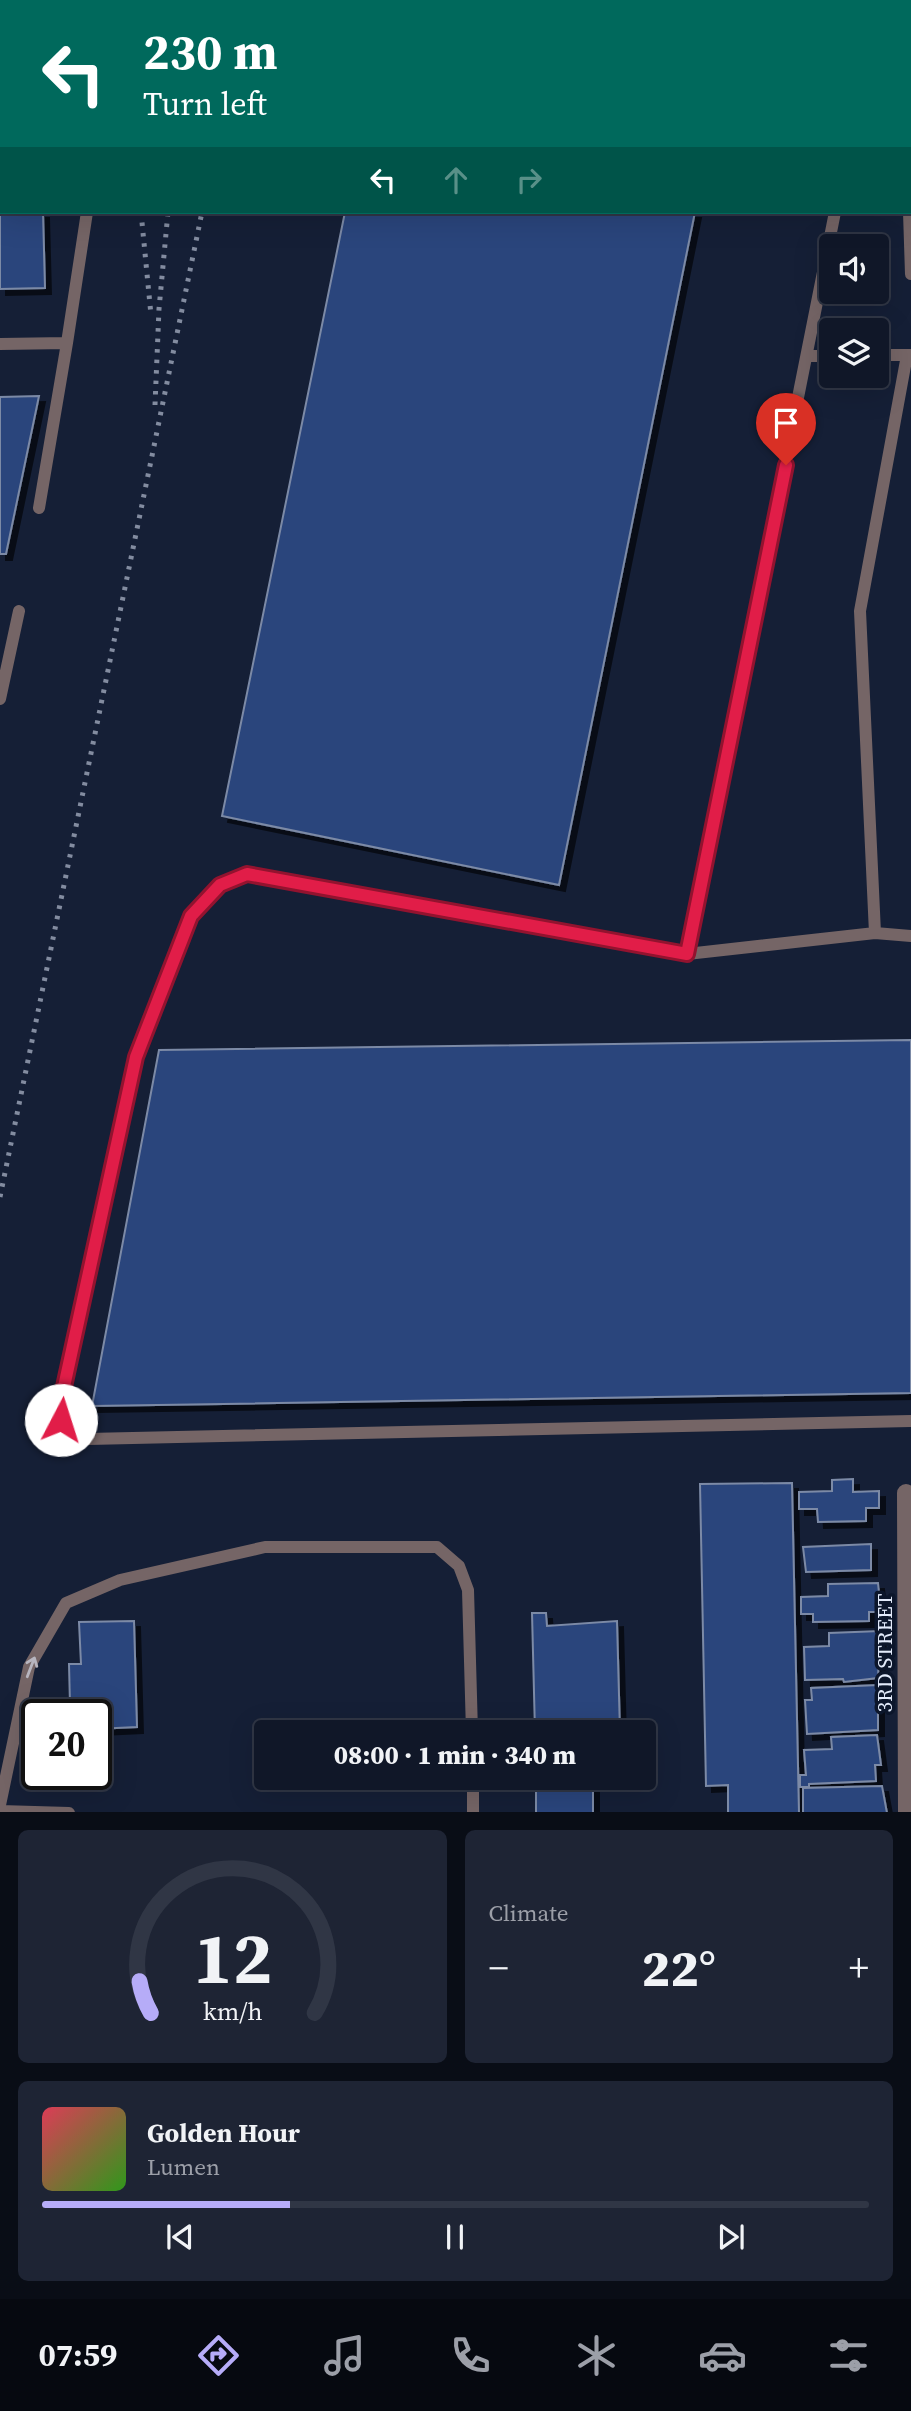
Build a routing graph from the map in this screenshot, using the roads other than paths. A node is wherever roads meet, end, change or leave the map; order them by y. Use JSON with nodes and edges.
{"nodes":[{"id":1,"x":87,"y":214,"type":"edge"},
{"id":2,"x":835,"y":214,"type":"edge"},
{"id":3,"x":909,"y":214,"type":"edge"},
{"id":4,"x":911,"y":274,"type":"edge"},
{"id":5,"x":67,"y":343,"type":"junction"},
{"id":6,"x":0,"y":344,"type":"edge"},
{"id":7,"x":889,"y":355,"type":"edge"},
{"id":8,"x":909,"y":355,"type":"edge"},
{"id":9,"x":808,"y":356,"type":"junction"},
{"id":10,"x":819,"y":356,"type":"edge"},
{"id":11,"x":39,"y":508,"type":"dead end"},
{"id":12,"x":19,"y":611,"type":"dead end"},
{"id":13,"x":0,"y":699,"type":"edge"},
{"id":14,"x":875,"y":933,"type":"junction"},
{"id":15,"x":911,"y":936,"type":"edge"},
{"id":16,"x":687,"y":954,"type":"junction"},
{"id":17,"x":911,"y":1421,"type":"edge"},
{"id":18,"x":906,"y":1493,"type":"dead end"},
{"id":19,"x":471,"y":1720,"type":"edge"},
{"id":20,"x":472,"y":1790,"type":"edge"},
{"id":21,"x":0,"y":1805,"type":"edge"},
{"id":22,"x":0,"y":1811,"type":"edge"},
{"id":23,"x":69,"y":1812,"type":"edge"},
{"id":24,"x":473,"y":1812,"type":"edge"},
{"id":25,"x":907,"y":1812,"type":"edge"}],
"edges":[{"from":1,"to":5,"type":"lane"},
{"from":2,"to":9,"type":"lane"},
{"from":3,"to":4,"type":"lane"},
{"from":5,"to":6,"type":"lane"},
{"from":5,"to":11,"type":"lane"},
{"from":7,"to":8,"type":"lane"},
{"from":8,"to":14,"type":"lane"},
{"from":9,"to":10,"type":"lane"},
{"from":9,"to":16,"type":"lane"},
{"from":12,"to":13,"type":"lane"},
{"from":14,"to":15,"type":"lane"},
{"from":14,"to":16,"type":"lane"},
{"from":16,"to":17,"type":"lane"},
{"from":18,"to":25,"type":"street","name":"3RD STREET"},
{"from":21,"to":19,"type":"lane","one_way":true},
{"from":20,"to":24,"type":"lane"},
{"from":22,"to":23,"type":"lane"}]}
